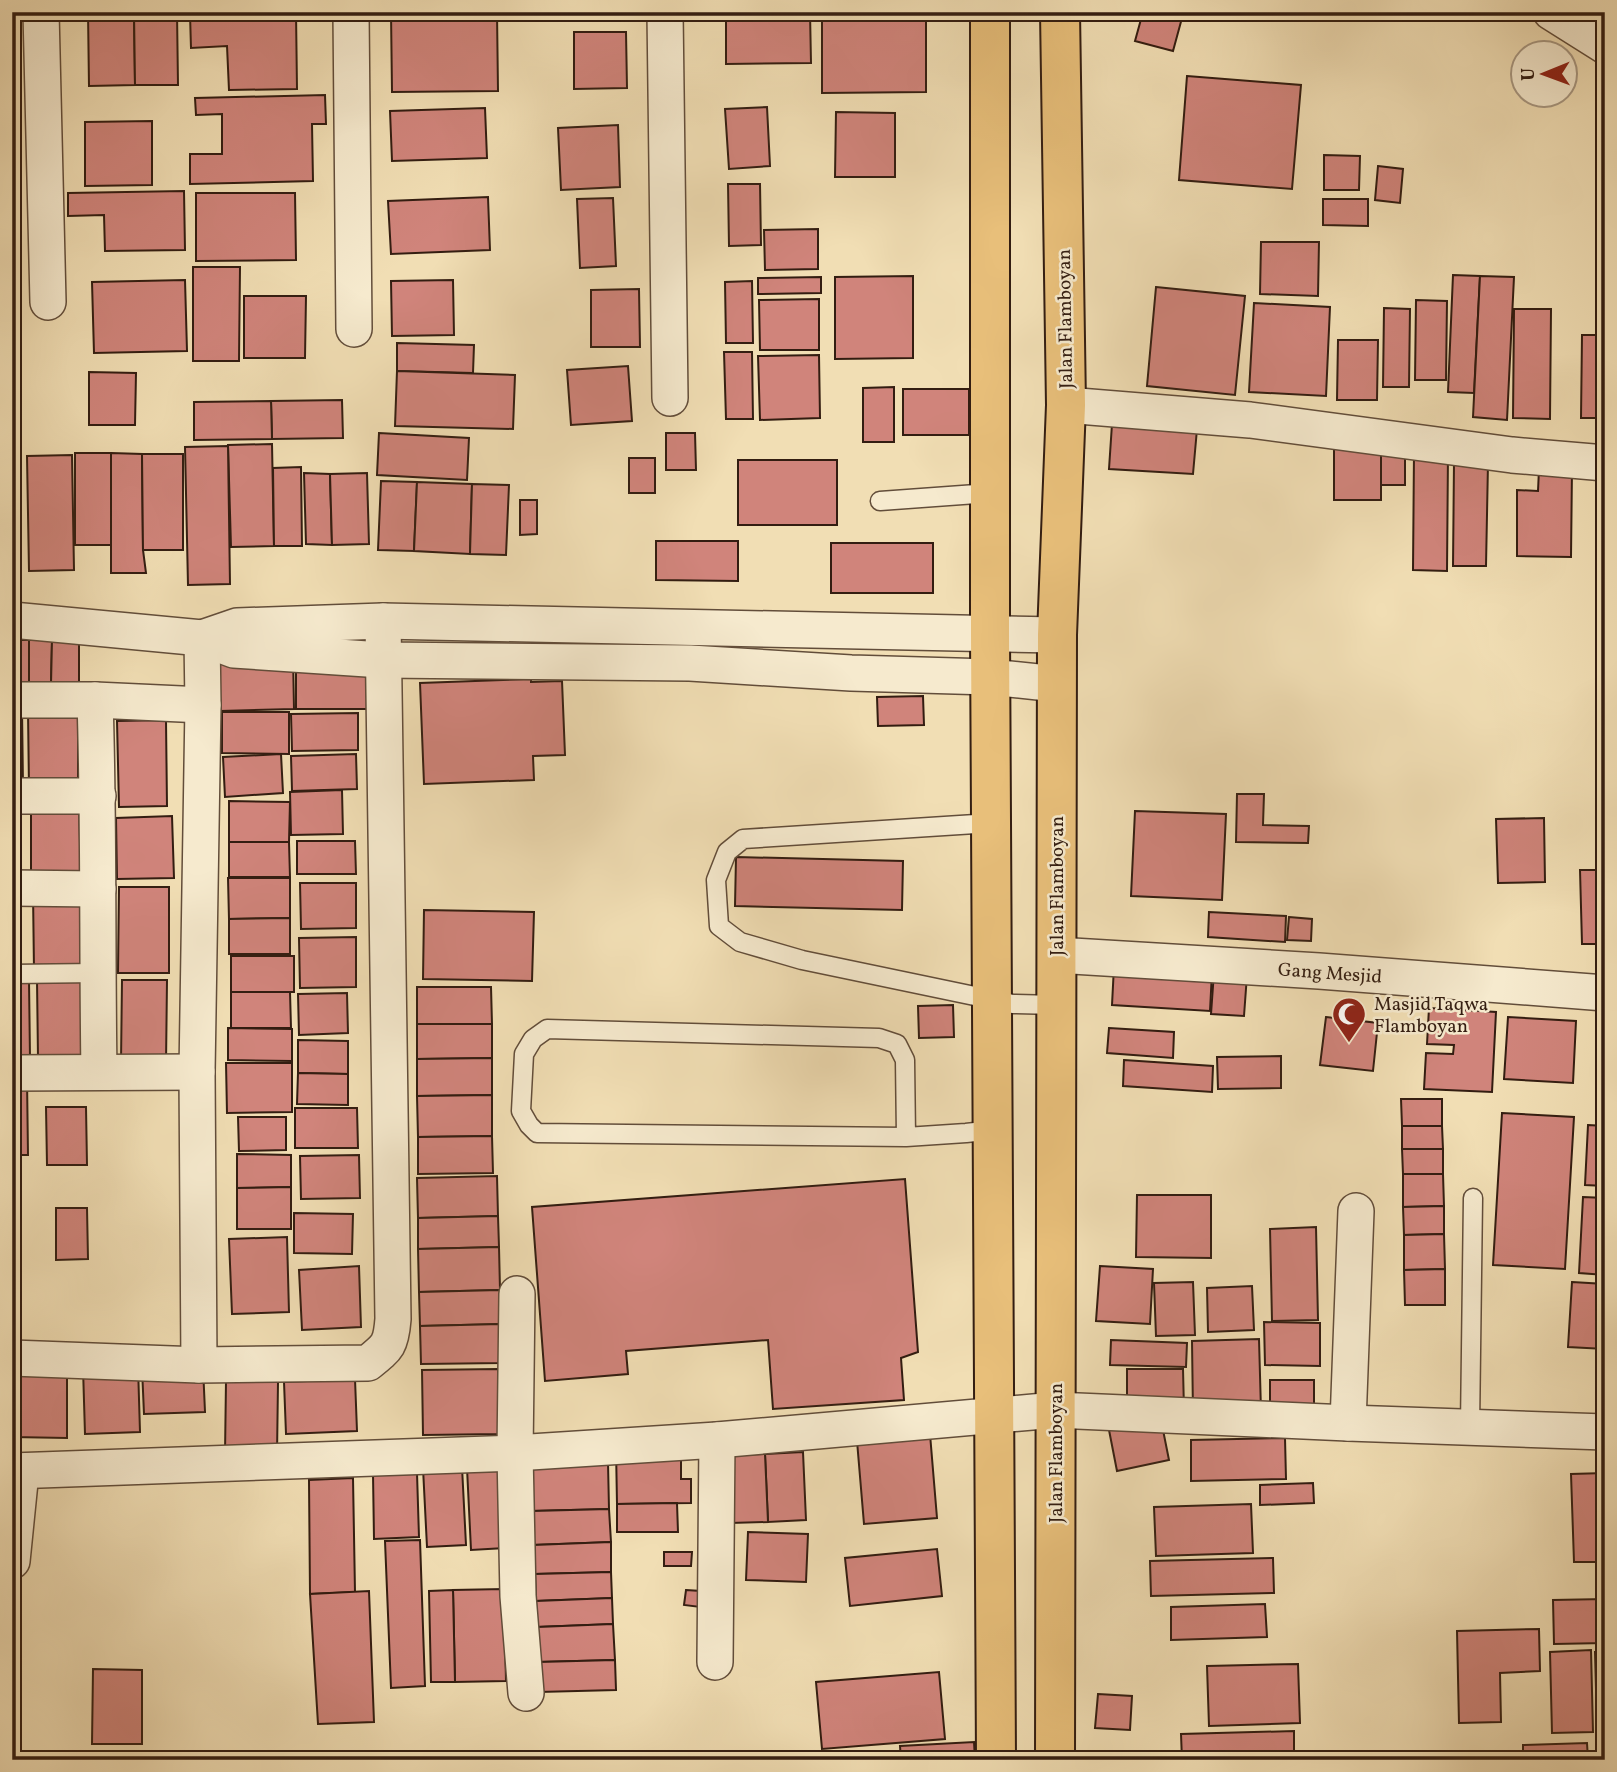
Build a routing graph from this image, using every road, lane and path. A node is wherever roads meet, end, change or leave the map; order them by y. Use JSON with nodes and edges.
{"nodes":[{"id":1,"x":41,"y":12,"type":"edge"},
{"id":2,"x":351,"y":12,"type":"edge"},
{"id":3,"x":665,"y":12,"type":"edge"},
{"id":4,"x":990,"y":12,"type":"edge"},
{"id":5,"x":1059,"y":12,"type":"edge"},
{"id":6,"x":1551,"y":12,"type":"edge"},
{"id":7,"x":1605,"y":46,"type":"edge"},
{"id":8,"x":48,"y":302,"type":"dead end"},
{"id":9,"x":354,"y":329,"type":"dead end"},
{"id":10,"x":670,"y":398,"type":"dead end"},
{"id":11,"x":1066,"y":405,"type":"junction"},
{"id":12,"x":1605,"y":463,"type":"edge"},
{"id":13,"x":990,"y":493,"type":"junction"},
{"id":14,"x":880,"y":501,"type":"dead end"},
{"id":15,"x":12,"y":620,"type":"edge"},
{"id":16,"x":383,"y":621,"type":"junction"},
{"id":17,"x":990,"y":634,"type":"junction"},
{"id":18,"x":1057,"y":635,"type":"junction"},
{"id":19,"x":202,"y":638,"type":"junction"},
{"id":20,"x":382,"y":660,"type":"junction"},
{"id":21,"x":990,"y":677,"type":"junction"},
{"id":22,"x":1057,"y":684,"type":"junction"},
{"id":23,"x":95,"y":700,"type":"junction"},
{"id":24,"x":12,"y":701,"type":"edge"},
{"id":25,"x":203,"y":705,"type":"junction"},
{"id":26,"x":12,"y":796,"type":"edge"},
{"id":27,"x":98,"y":796,"type":"junction"},
{"id":28,"x":991,"y":823,"type":"junction"},
{"id":29,"x":12,"y":888,"type":"edge"},
{"id":30,"x":98,"y":889,"type":"junction"},
{"id":31,"x":1056,"y":955,"type":"junction"},
{"id":32,"x":97,"y":973,"type":"junction"},
{"id":33,"x":12,"y":974,"type":"edge"},
{"id":34,"x":1605,"y":993,"type":"edge"},
{"id":35,"x":992,"y":1000,"type":"junction"},
{"id":36,"x":1056,"y":1005,"type":"junction"},
{"id":37,"x":99,"y":1072,"type":"junction"},
{"id":38,"x":197,"y":1072,"type":"junction"},
{"id":39,"x":12,"y":1073,"type":"edge"},
{"id":40,"x":993,"y":1130,"type":"junction"},
{"id":41,"x":906,"y":1137,"type":"junction"},
{"id":42,"x":1473,"y":1198,"type":"dead end"},
{"id":43,"x":1356,"y":1211,"type":"dead end"},
{"id":44,"x":517,"y":1294,"type":"dead end"},
{"id":45,"x":12,"y":1358,"type":"edge"},
{"id":46,"x":199,"y":1365,"type":"junction"},
{"id":47,"x":1055,"y":1410,"type":"junction"},
{"id":48,"x":994,"y":1416,"type":"junction"},
{"id":49,"x":1348,"y":1423,"type":"junction"},
{"id":50,"x":1470,"y":1427,"type":"junction"},
{"id":51,"x":1605,"y":1432,"type":"edge"},
{"id":52,"x":717,"y":1440,"type":"junction"},
{"id":53,"x":514,"y":1452,"type":"junction"},
{"id":54,"x":17,"y":1471,"type":"edge"},
{"id":55,"x":12,"y":1561,"type":"edge"},
{"id":56,"x":715,"y":1662,"type":"dead end"},
{"id":57,"x":526,"y":1693,"type":"dead end"},
{"id":58,"x":996,"y":1760,"type":"edge"},
{"id":59,"x":1055,"y":1760,"type":"edge"}],
"edges":[{"from":1,"to":8,"type":"street"},
{"from":2,"to":9,"type":"street"},
{"from":3,"to":10,"type":"street"},
{"from":4,"to":13,"type":"main road"},
{"from":5,"to":11,"type":"main road","name":"Jalan Flamboyan"},
{"from":6,"to":7,"type":"street"},
{"from":11,"to":12,"type":"street"},
{"from":11,"to":18,"type":"main road","name":"Jalan Flamboyan"},
{"from":13,"to":14,"type":"lane"},
{"from":13,"to":17,"type":"main road"},
{"from":15,"to":19,"type":"street"},
{"from":16,"to":17,"type":"street"},
{"from":16,"to":19,"type":"street"},
{"from":16,"to":20,"type":"street"},
{"from":17,"to":18,"type":"street"},
{"from":17,"to":21,"type":"main road"},
{"from":18,"to":22,"type":"main road","name":"Jalan Flamboyan"},
{"from":19,"to":20,"type":"street"},
{"from":19,"to":25,"type":"street"},
{"from":20,"to":21,"type":"street"},
{"from":20,"to":46,"type":"street"},
{"from":21,"to":22,"type":"street"},
{"from":21,"to":28,"type":"main road"},
{"from":22,"to":31,"type":"main road","name":"Jalan Flamboyan"},
{"from":23,"to":24,"type":"street"},
{"from":23,"to":25,"type":"street"},
{"from":23,"to":27,"type":"street"},
{"from":25,"to":38,"type":"street"},
{"from":26,"to":27,"type":"street"},
{"from":27,"to":30,"type":"street"},
{"from":28,"to":35,"type":"main road"},
{"from":28,"to":35,"type":"lane"},
{"from":29,"to":30,"type":"street"},
{"from":30,"to":32,"type":"street"},
{"from":31,"to":34,"type":"street","name":"Gang Mesjid"},
{"from":31,"to":36,"type":"main road","name":"Jalan Flamboyan"},
{"from":32,"to":33,"type":"lane"},
{"from":32,"to":37,"type":"street"},
{"from":35,"to":36,"type":"lane"},
{"from":35,"to":40,"type":"main road"},
{"from":36,"to":47,"type":"main road","name":"Jalan Flamboyan"},
{"from":37,"to":38,"type":"street"},
{"from":37,"to":39,"type":"street"},
{"from":38,"to":46,"type":"street"},
{"from":40,"to":41,"type":"lane"},
{"from":40,"to":48,"type":"main road"},
{"from":41,"to":41,"type":"lane"},
{"from":42,"to":50,"type":"lane"},
{"from":43,"to":49,"type":"street"},
{"from":44,"to":53,"type":"street"},
{"from":45,"to":46,"type":"street"},
{"from":47,"to":48,"type":"street"},
{"from":47,"to":49,"type":"street"},
{"from":47,"to":59,"type":"main road","name":"Jalan Flamboyan"},
{"from":48,"to":52,"type":"street"},
{"from":48,"to":58,"type":"main road"},
{"from":49,"to":50,"type":"street"},
{"from":50,"to":51,"type":"street"},
{"from":52,"to":53,"type":"street"},
{"from":52,"to":56,"type":"street"},
{"from":53,"to":54,"type":"street"},
{"from":53,"to":57,"type":"street"},
{"from":54,"to":55,"type":"street"}]}
